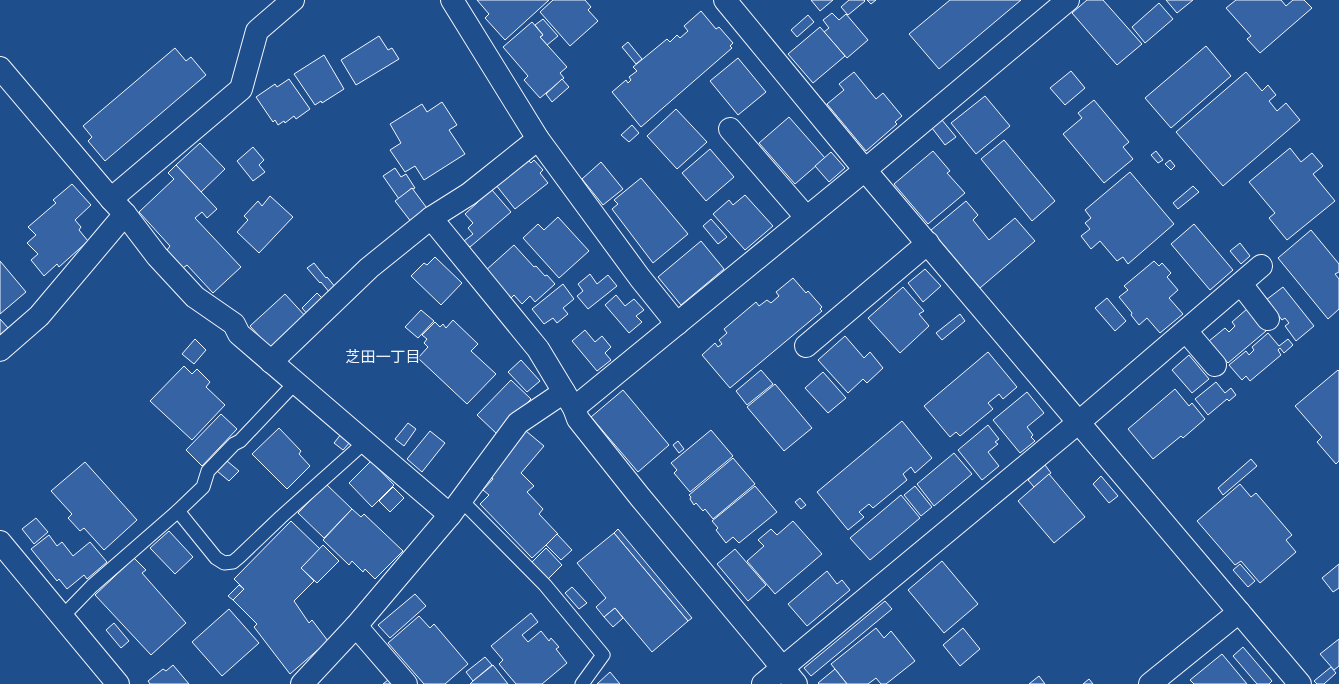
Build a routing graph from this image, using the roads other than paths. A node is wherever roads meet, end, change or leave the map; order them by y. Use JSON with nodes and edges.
{"nodes":[{"id":1,"x":293,"y":0,"type":"edge"},
{"id":2,"x":452,"y":0,"type":"edge"},
{"id":3,"x":725,"y":0,"type":"edge"},
{"id":4,"x":1068,"y":0,"type":"edge"},
{"id":5,"x":0,"y":68,"type":"edge"},
{"id":6,"x":730,"y":129,"type":"dead end"},
{"id":7,"x":538,"y":139,"type":"junction"},
{"id":8,"x":865,"y":170,"type":"junction"},
{"id":9,"x":118,"y":206,"type":"junction"},
{"id":10,"x":806,"y":217,"type":"junction"},
{"id":11,"x":431,"y":218,"type":"junction"},
{"id":12,"x":928,"y":243,"type":"junction"},
{"id":13,"x":1261,"y":266,"type":"dead end"},
{"id":14,"x":1241,"y":284,"type":"junction"},
{"id":15,"x":1268,"y":319,"type":"dead end"},
{"id":16,"x":676,"y":324,"type":"junction"},
{"id":17,"x":1186,"y":330,"type":"junction"},
{"id":18,"x":806,"y":346,"type":"dead end"},
{"id":19,"x":0,"y":350,"type":"edge"},
{"id":20,"x":271,"y":362,"type":"junction"},
{"id":21,"x":1215,"y":365,"type":"dead end"},
{"id":22,"x":295,"y":383,"type":"junction"},
{"id":23,"x":569,"y":400,"type":"junction"},
{"id":24,"x":1079,"y":422,"type":"junction"},
{"id":25,"x":365,"y":442,"type":"junction"},
{"id":26,"x":455,"y":508,"type":"junction"},
{"id":27,"x":178,"y":511,"type":"junction"},
{"id":28,"x":0,"y":542,"type":"edge"},
{"id":29,"x":1239,"y":612,"type":"junction"},
{"id":30,"x":62,"y":617,"type":"junction"},
{"id":31,"x":356,"y":626,"type":"junction"},
{"id":32,"x":789,"y":676,"type":"edge"},
{"id":33,"x":118,"y":684,"type":"edge"},
{"id":34,"x":302,"y":684,"type":"edge"},
{"id":35,"x":406,"y":684,"type":"edge"},
{"id":36,"x":582,"y":684,"type":"edge"},
{"id":37,"x":763,"y":684,"type":"edge"},
{"id":38,"x":1150,"y":684,"type":"edge"},
{"id":39,"x":1300,"y":684,"type":"edge"}],
"edges":[{"from":1,"to":9,"type":"street"},
{"from":2,"to":7,"type":"street"},
{"from":3,"to":8,"type":"street"},
{"from":4,"to":8,"type":"street"},
{"from":5,"to":9,"type":"street"},
{"from":6,"to":10,"type":"street"},
{"from":7,"to":11,"type":"street"},
{"from":7,"to":16,"type":"street"},
{"from":8,"to":10,"type":"street"},
{"from":8,"to":12,"type":"street"},
{"from":9,"to":19,"type":"street"},
{"from":9,"to":20,"type":"street"},
{"from":10,"to":16,"type":"street"},
{"from":11,"to":20,"type":"street"},
{"from":11,"to":23,"type":"street"},
{"from":12,"to":18,"type":"street"},
{"from":12,"to":24,"type":"street"},
{"from":13,"to":14,"type":"street"},
{"from":14,"to":15,"type":"street"},
{"from":14,"to":17,"type":"street"},
{"from":16,"to":23,"type":"street"},
{"from":17,"to":21,"type":"street"},
{"from":17,"to":24,"type":"street"},
{"from":20,"to":22,"type":"street"},
{"from":22,"to":25,"type":"street"},
{"from":22,"to":27,"type":"lane"},
{"from":23,"to":26,"type":"street"},
{"from":23,"to":32,"type":"street"},
{"from":24,"to":29,"type":"street"},
{"from":24,"to":32,"type":"street"},
{"from":25,"to":26,"type":"street"},
{"from":25,"to":27,"type":"lane"},
{"from":26,"to":31,"type":"street"},
{"from":26,"to":36,"type":"lane"},
{"from":27,"to":30,"type":"lane"},
{"from":28,"to":30,"type":"street"},
{"from":29,"to":38,"type":"street"},
{"from":29,"to":39,"type":"street"},
{"from":30,"to":33,"type":"street"},
{"from":31,"to":34,"type":"street"},
{"from":31,"to":35,"type":"street"},
{"from":32,"to":37,"type":"street"}]}
